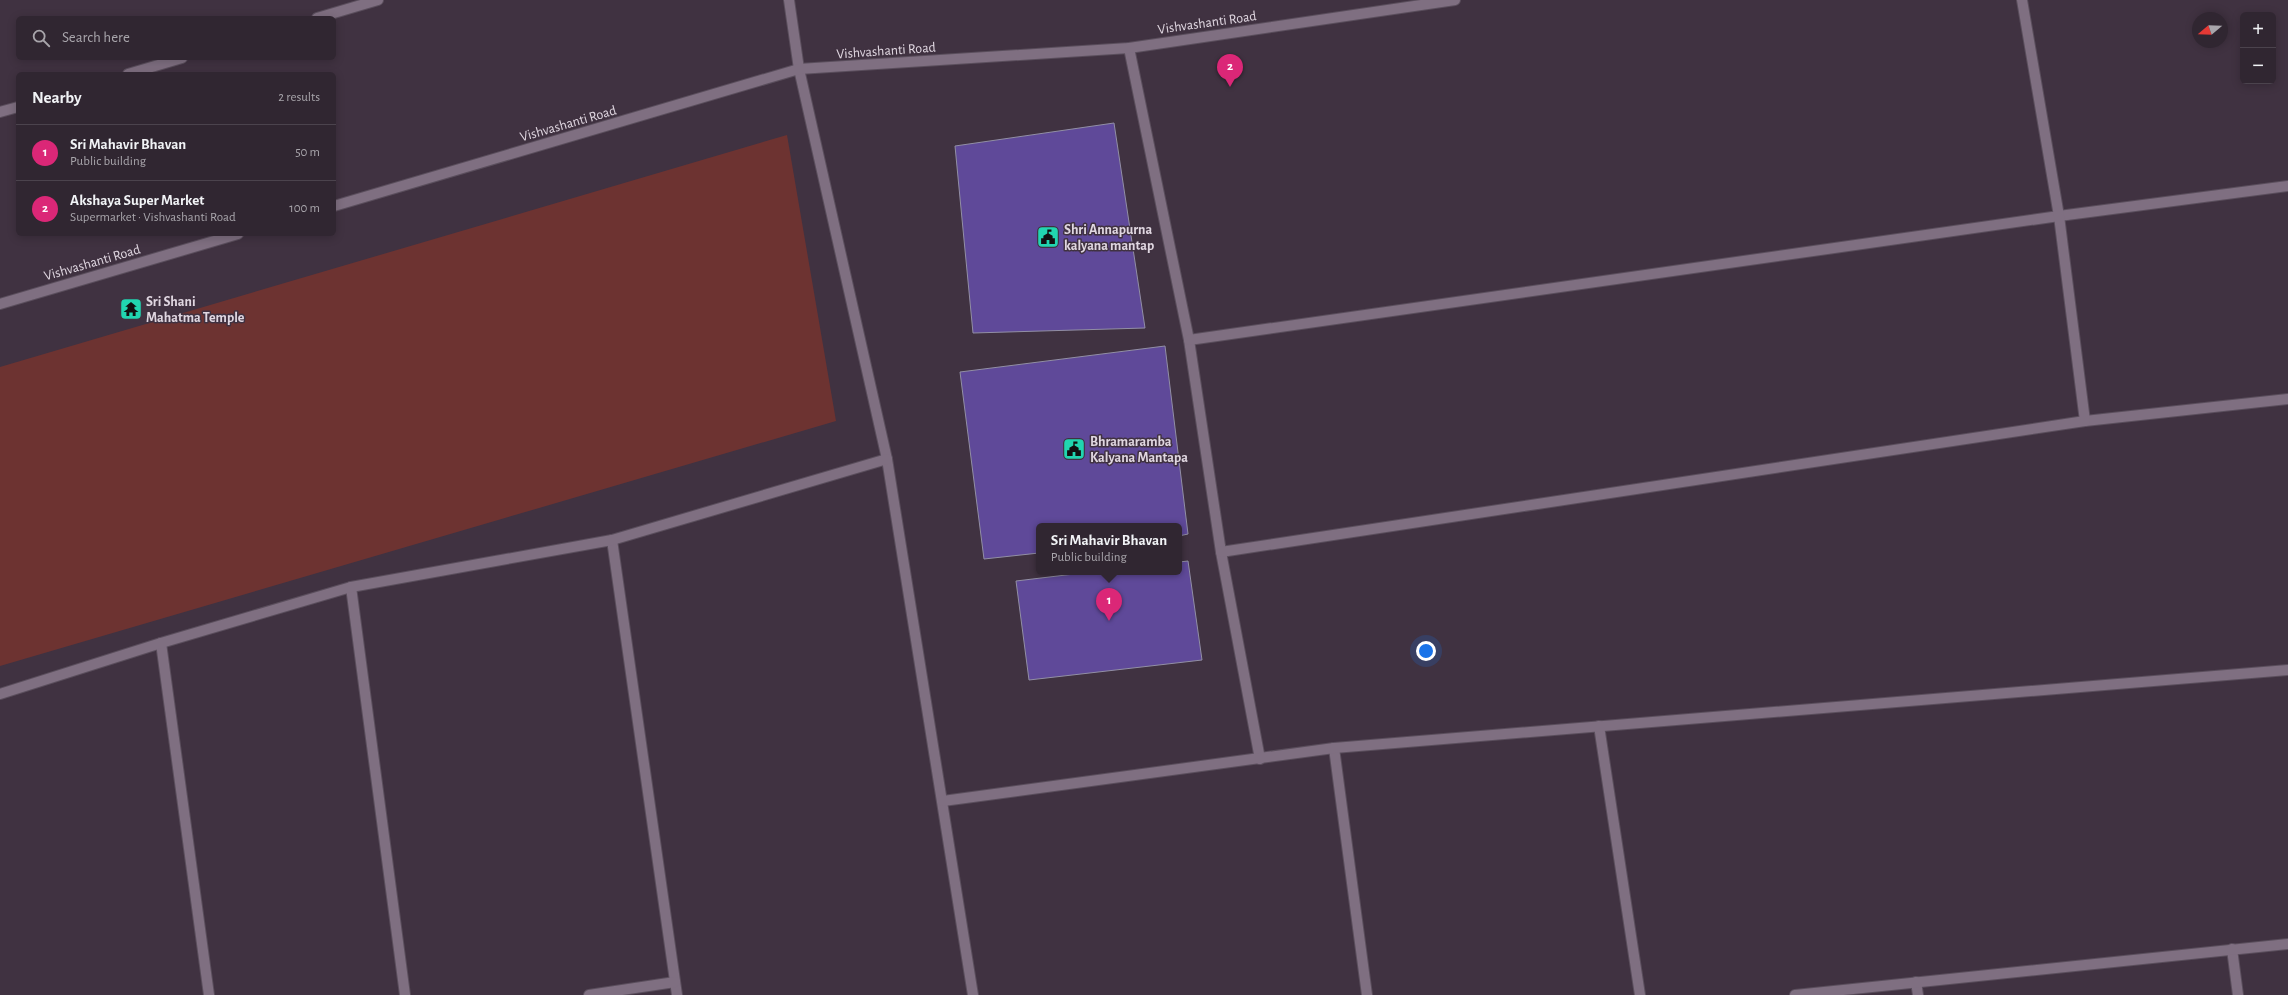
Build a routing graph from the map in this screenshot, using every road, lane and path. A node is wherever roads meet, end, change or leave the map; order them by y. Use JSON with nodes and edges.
{"nodes":[{"id":1,"x":378,"y":0,"type":"edge"},
{"id":2,"x":789,"y":0,"type":"edge"},
{"id":3,"x":1455,"y":0,"type":"edge"},
{"id":4,"x":2022,"y":0,"type":"edge"},
{"id":5,"x":324,"y":16,"type":"edge"},
{"id":6,"x":1129,"y":48,"type":"junction"},
{"id":7,"x":175,"y":60,"type":"edge"},
{"id":8,"x":799,"y":70,"type":"junction"},
{"id":9,"x":135,"y":72,"type":"edge"},
{"id":10,"x":16,"y":108,"type":"edge"},
{"id":11,"x":0,"y":112,"type":"edge"},
{"id":12,"x":2288,"y":186,"type":"edge"},
{"id":13,"x":336,"y":205,"type":"edge"},
{"id":14,"x":2059,"y":216,"type":"junction"},
{"id":15,"x":231,"y":236,"type":"edge"},
{"id":16,"x":0,"y":304,"type":"edge"},
{"id":17,"x":1189,"y":340,"type":"junction"},
{"id":18,"x":2288,"y":399,"type":"edge"},
{"id":19,"x":2084,"y":421,"type":"junction"},
{"id":20,"x":887,"y":459,"type":"junction"},
{"id":21,"x":612,"y":540,"type":"junction"},
{"id":22,"x":1220,"y":552,"type":"junction"},
{"id":23,"x":351,"y":587,"type":"junction"},
{"id":24,"x":161,"y":643,"type":"junction"},
{"id":25,"x":2288,"y":670,"type":"edge"},
{"id":26,"x":0,"y":694,"type":"edge"},
{"id":27,"x":1599,"y":726,"type":"junction"},
{"id":28,"x":1334,"y":748,"type":"junction"},
{"id":29,"x":1260,"y":759,"type":"junction"},
{"id":30,"x":943,"y":801,"type":"junction"},
{"id":31,"x":2288,"y":944,"type":"edge"},
{"id":32,"x":2232,"y":949,"type":"junction"},
{"id":33,"x":675,"y":982,"type":"junction"},
{"id":34,"x":1916,"y":982,"type":"junction"},
{"id":35,"x":209,"y":995,"type":"edge"},
{"id":36,"x":405,"y":995,"type":"edge"},
{"id":37,"x":589,"y":995,"type":"edge"},
{"id":38,"x":677,"y":995,"type":"edge"},
{"id":39,"x":973,"y":995,"type":"edge"},
{"id":40,"x":1367,"y":995,"type":"edge"},
{"id":41,"x":1640,"y":995,"type":"edge"},
{"id":42,"x":1795,"y":995,"type":"edge"},
{"id":43,"x":1918,"y":995,"type":"edge"},
{"id":44,"x":2238,"y":995,"type":"edge"}],
"edges":[{"from":1,"to":5,"type":"street"},
{"from":2,"to":8,"type":"street"},
{"from":3,"to":6,"type":"street","name":"Vishvashanti Road"},
{"from":4,"to":14,"type":"street"},
{"from":6,"to":8,"type":"street","name":"Vishvashanti Road"},
{"from":6,"to":17,"type":"street"},
{"from":7,"to":9,"type":"street"},
{"from":8,"to":13,"type":"street","name":"Vishvashanti Road"},
{"from":8,"to":20,"type":"street"},
{"from":10,"to":11,"type":"street"},
{"from":12,"to":14,"type":"street"},
{"from":14,"to":17,"type":"street"},
{"from":14,"to":19,"type":"street"},
{"from":15,"to":16,"type":"street","name":"Vishvashanti Road"},
{"from":17,"to":22,"type":"street"},
{"from":18,"to":19,"type":"street"},
{"from":19,"to":22,"type":"street"},
{"from":20,"to":21,"type":"street"},
{"from":20,"to":30,"type":"street"},
{"from":21,"to":23,"type":"street"},
{"from":21,"to":33,"type":"street"},
{"from":22,"to":29,"type":"street"},
{"from":23,"to":24,"type":"street"},
{"from":23,"to":36,"type":"street"},
{"from":24,"to":26,"type":"street"},
{"from":24,"to":35,"type":"street"},
{"from":25,"to":27,"type":"street"},
{"from":27,"to":28,"type":"street"},
{"from":27,"to":41,"type":"street"},
{"from":28,"to":29,"type":"street"},
{"from":28,"to":40,"type":"street"},
{"from":29,"to":30,"type":"street"},
{"from":30,"to":39,"type":"street"},
{"from":31,"to":32,"type":"street"},
{"from":32,"to":34,"type":"street"},
{"from":32,"to":44,"type":"street"},
{"from":33,"to":37,"type":"street"},
{"from":33,"to":38,"type":"street"},
{"from":34,"to":42,"type":"street"},
{"from":34,"to":43,"type":"street"}]}
